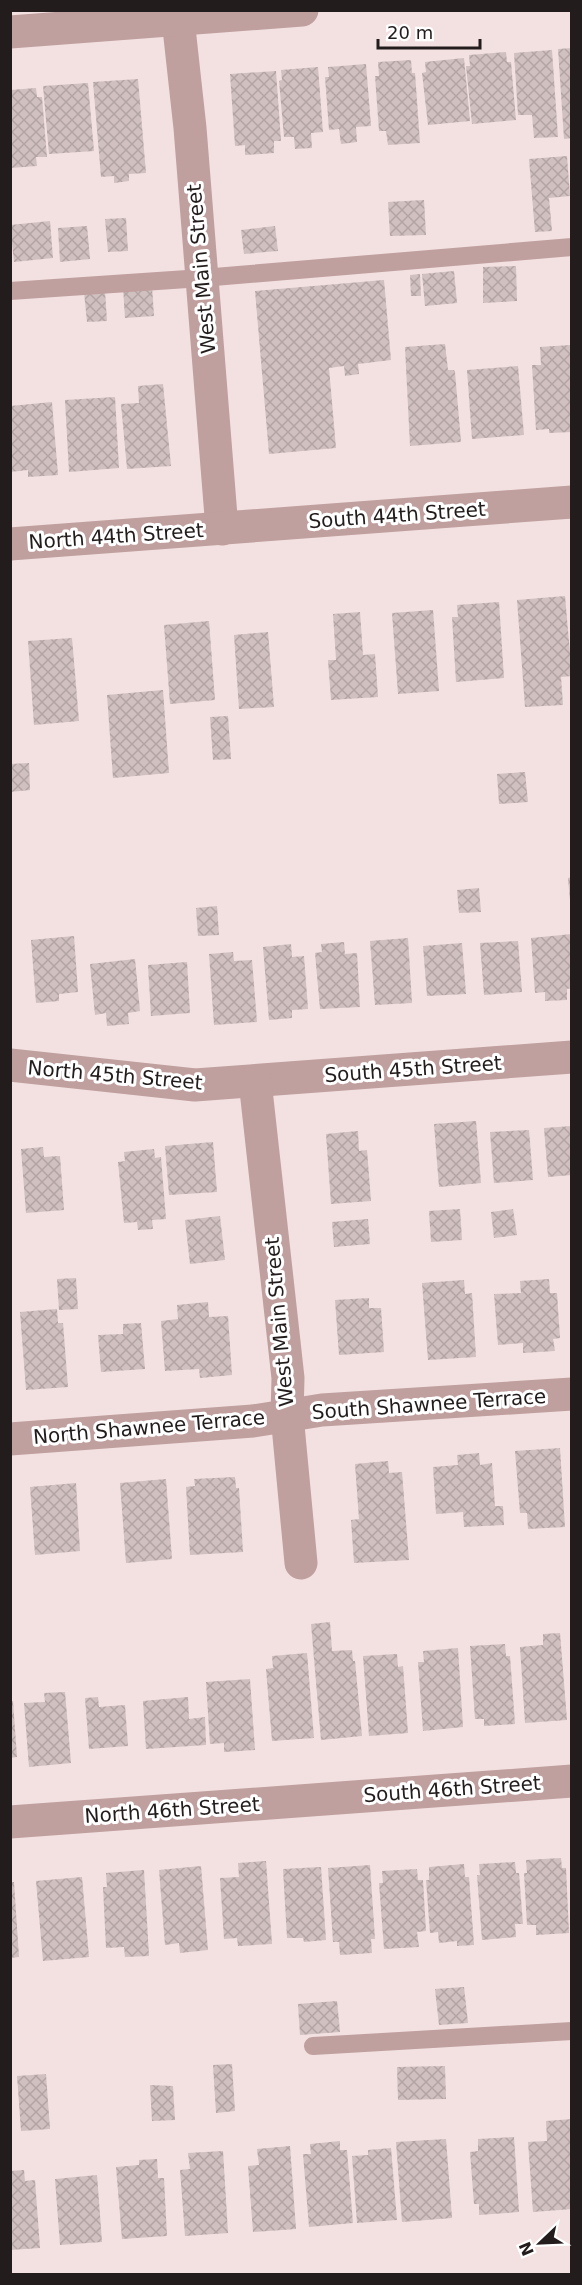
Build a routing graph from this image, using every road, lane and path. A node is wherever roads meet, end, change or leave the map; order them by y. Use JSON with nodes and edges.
{"nodes":[{"id":1,"x":302,"y":10,"type":"edge"},
{"id":2,"x":177,"y":15,"type":"edge"},
{"id":3,"x":10,"y":32,"type":"edge"},
{"id":4,"x":572,"y":247,"type":"edge"},
{"id":5,"x":202,"y":278,"type":"junction"},
{"id":6,"x":10,"y":291,"type":"edge"},
{"id":7,"x":572,"y":502,"type":"edge"},
{"id":8,"x":222,"y":529,"type":"junction"},
{"id":9,"x":10,"y":544,"type":"edge"},
{"id":10,"x":572,"y":1057,"type":"edge"},
{"id":11,"x":10,"y":1065,"type":"edge"},
{"id":12,"x":255,"y":1081,"type":"junction"},
{"id":13,"x":572,"y":1394,"type":"edge"},
{"id":14,"x":287,"y":1415,"type":"junction"},
{"id":15,"x":10,"y":1439,"type":"edge"},
{"id":16,"x":302,"y":1563,"type":"dead end"},
{"id":17,"x":572,"y":1780,"type":"edge"},
{"id":18,"x":333,"y":1798,"type":"joint"},
{"id":19,"x":10,"y":1822,"type":"edge"},
{"id":20,"x":572,"y":2031,"type":"edge"},
{"id":21,"x":313,"y":2046,"type":"dead end"}],
"edges":[{"from":1,"to":2,"type":"street"},
{"from":2,"to":3,"type":"street"},
{"from":2,"to":5,"type":"street","name":"West Main Street"},
{"from":4,"to":5,"type":"lane"},
{"from":5,"to":6,"type":"lane"},
{"from":5,"to":8,"type":"street","name":"West Main Street"},
{"from":7,"to":8,"type":"street","name":"South 44th Street"},
{"from":8,"to":9,"type":"street","name":"North 44th Street"},
{"from":10,"to":12,"type":"street","name":"South 45th Street"},
{"from":11,"to":12,"type":"street","name":"North 45th Street"},
{"from":12,"to":14,"type":"street","name":"West Main Street"},
{"from":13,"to":14,"type":"street","name":"South Shawnee Terrace"},
{"from":14,"to":15,"type":"street","name":"North Shawnee Terrace"},
{"from":14,"to":16,"type":"street","name":"West Main Street"},
{"from":17,"to":18,"type":"street","name":"South 46th Street"},
{"from":18,"to":19,"type":"street","name":"North 46th Street"},
{"from":20,"to":21,"type":"lane"}]}
